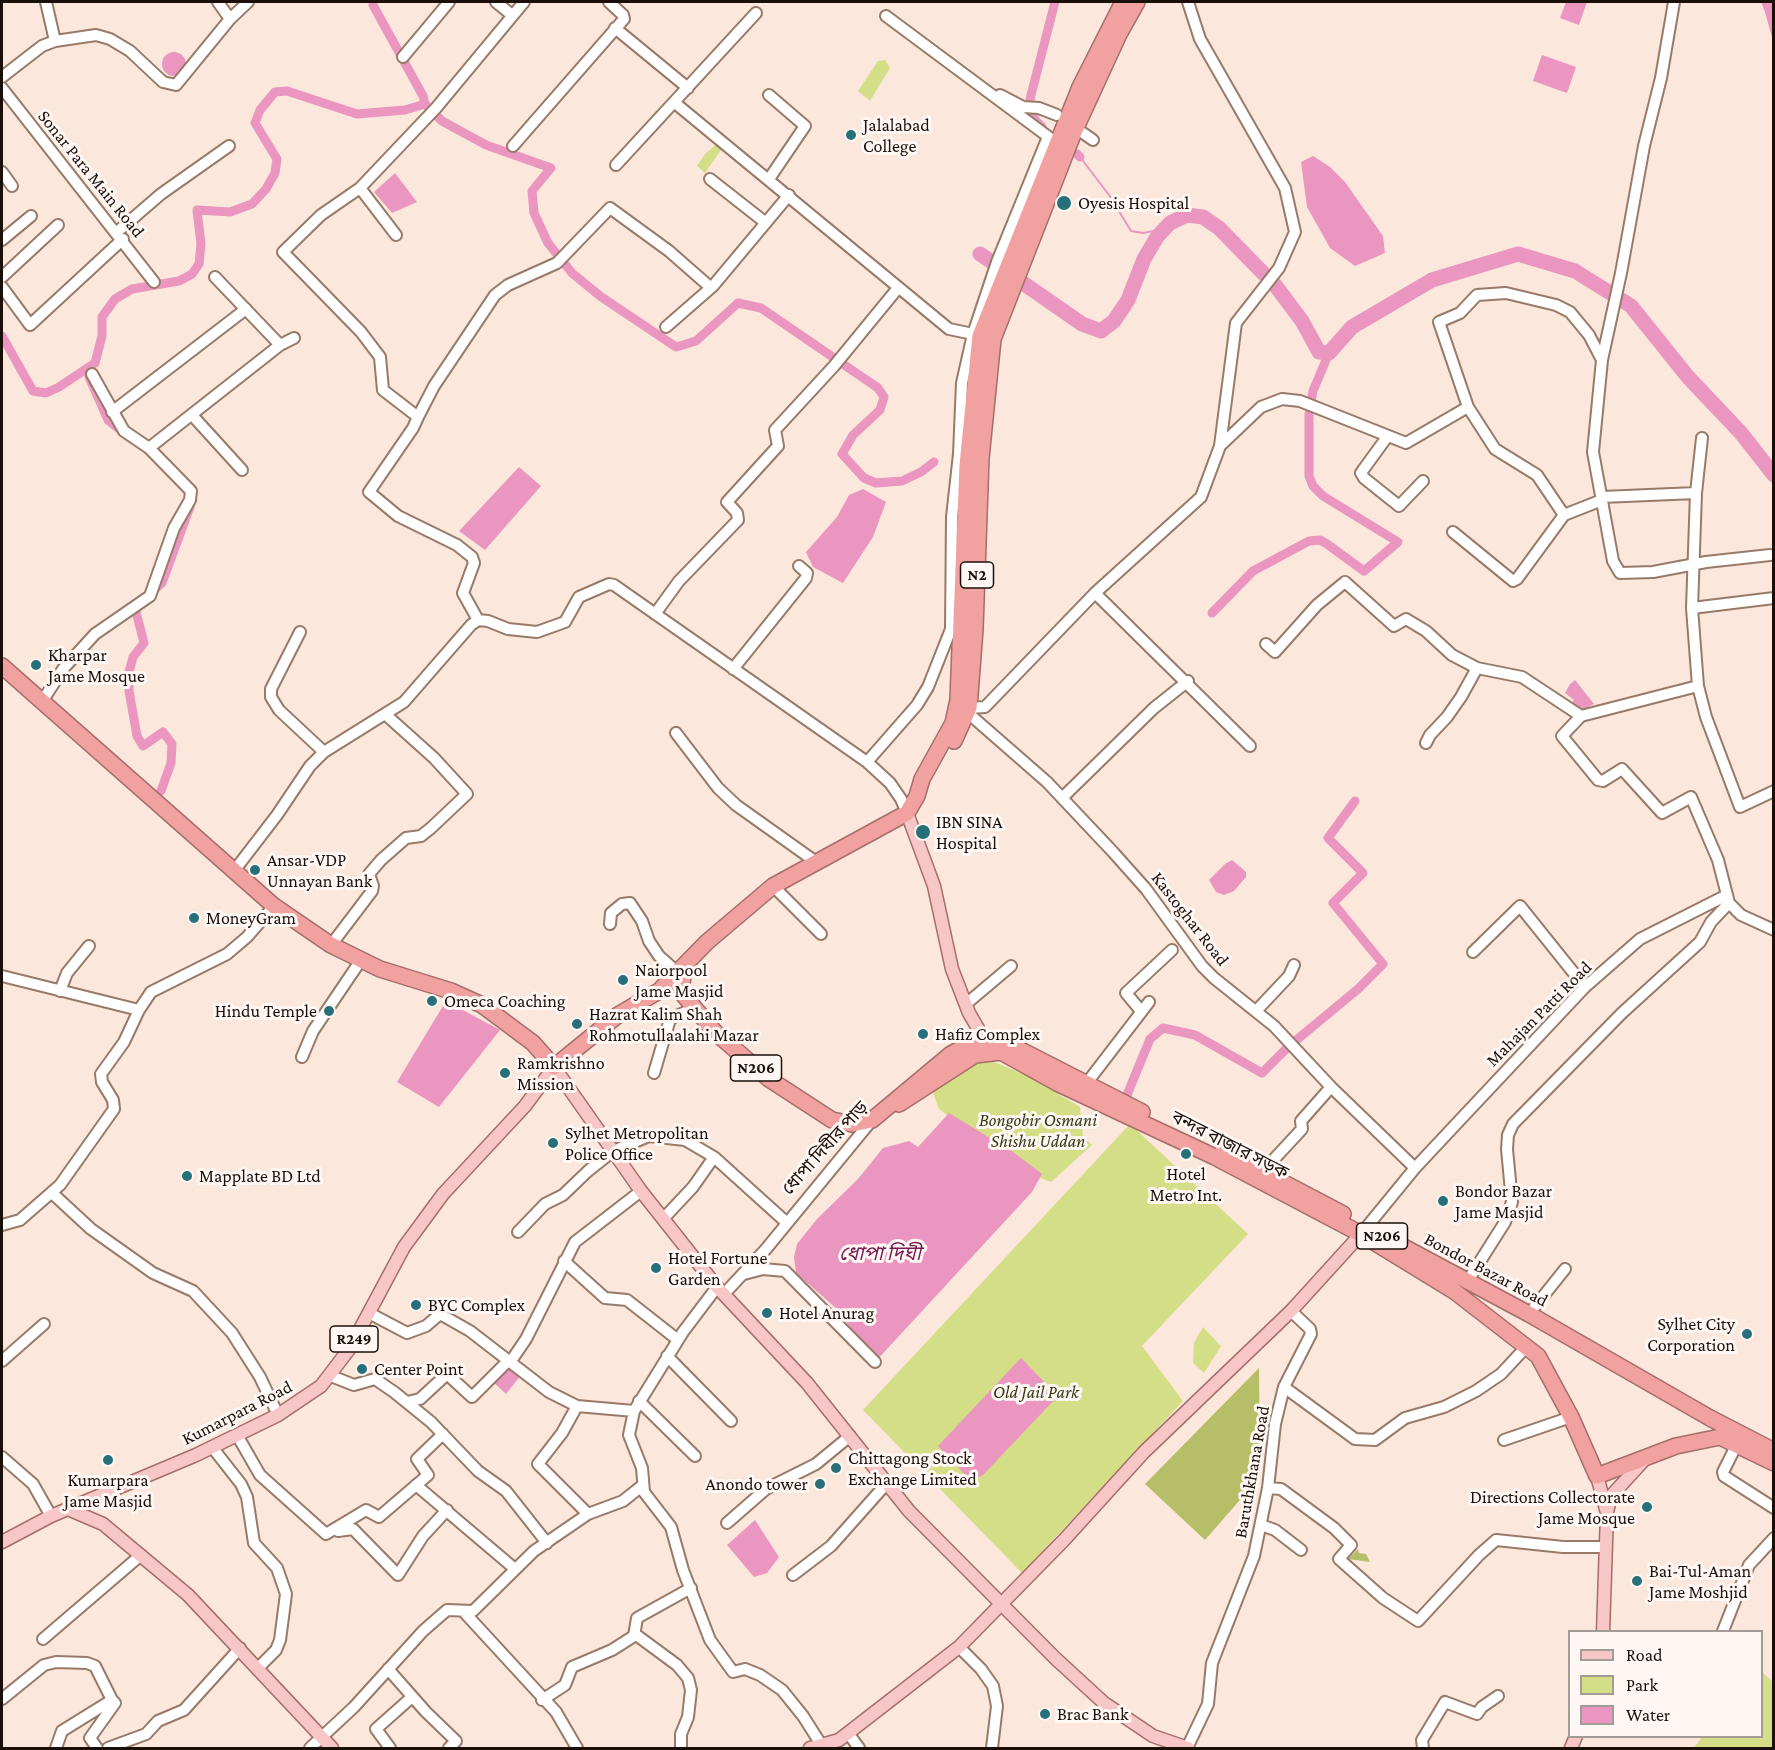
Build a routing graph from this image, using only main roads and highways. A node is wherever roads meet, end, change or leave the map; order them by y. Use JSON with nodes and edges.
{"nodes":[{"id":1,"x":1123,"y":2,"type":"edge"},
{"id":2,"x":1137,"y":2,"type":"edge"},
{"id":3,"x":982,"y":336,"type":"junction"},
{"id":4,"x":2,"y":666,"type":"edge"},
{"id":5,"x":917,"y":796,"type":"junction"},
{"id":6,"x":907,"y":813,"type":"junction"},
{"id":7,"x":681,"y":970,"type":"junction"},
{"id":8,"x":659,"y":991,"type":"junction"},
{"id":9,"x":681,"y":992,"type":"junction"},
{"id":10,"x":974,"y":1020,"type":"junction"},
{"id":11,"x":973,"y":1045,"type":"junction"},
{"id":12,"x":554,"y":1067,"type":"junction"},
{"id":13,"x":1364,"y":1231,"type":"junction"},
{"id":14,"x":1771,"y":1445,"type":"edge"},
{"id":15,"x":1648,"y":1455,"type":"junction"},
{"id":16,"x":1773,"y":1463,"type":"edge"},
{"id":17,"x":1597,"y":1476,"type":"junction"},
{"id":18,"x":102,"y":1494,"type":"junction"},
{"id":19,"x":68,"y":1509,"type":"junction"},
{"id":20,"x":1607,"y":1513,"type":"junction"},
{"id":21,"x":103,"y":1524,"type":"junction"},
{"id":22,"x":2,"y":1542,"type":"edge"},
{"id":23,"x":1003,"y":1604,"type":"junction"},
{"id":24,"x":1603,"y":1630,"type":"edge"},
{"id":25,"x":816,"y":1748,"type":"edge"},
{"id":26,"x":1188,"y":1748,"type":"edge"},
{"id":27,"x":332,"y":1749,"type":"edge"}],
"edges":[{"from":1,"to":3,"type":"highway","number":"N2"},
{"from":2,"to":3,"type":"highway","number":"N2"},
{"from":3,"to":5,"type":"highway","number":"N2"},
{"from":3,"to":5,"type":"highway","number":"N2"},
{"from":4,"to":12,"type":"highway"},
{"from":5,"to":6,"type":"highway","number":"N2"},
{"from":6,"to":7,"type":"highway"},
{"from":6,"to":10,"type":"main road","name":"বন্দর বাজার সড়ক"},
{"from":7,"to":8,"type":"highway"},
{"from":7,"to":9,"type":"highway"},
{"from":8,"to":9,"type":"highway"},
{"from":8,"to":12,"type":"highway"},
{"from":9,"to":11,"type":"highway","name":"ধোপা দিঘীর পাড়","number":"N206"},
{"from":10,"to":11,"type":"main road","name":"বন্দর বাজার সড়ক"},
{"from":10,"to":11,"type":"main road"},
{"from":11,"to":13,"type":"highway","name":"বন্দর বাজার সড়ক","number":"N206"},
{"from":11,"to":13,"type":"highway","name":"Bondor Bazar Road","number":"N206"},
{"from":12,"to":18,"type":"main road","name":"Kumarpara Road","number":"R249"},
{"from":12,"to":23,"type":"main road"},
{"from":13,"to":14,"type":"highway","name":"Bondor Bazar Road","number":"N206"},
{"from":13,"to":17,"type":"highway","name":"বন্দর বাজার সড়ক","number":"N206"},
{"from":13,"to":23,"type":"main road"},
{"from":15,"to":16,"type":"highway"},
{"from":15,"to":17,"type":"highway"},
{"from":15,"to":20,"type":"main road"},
{"from":17,"to":20,"type":"main road"},
{"from":18,"to":19,"type":"main road","name":"Kumarpara Road","number":"R249"},
{"from":18,"to":21,"type":"main road"},
{"from":19,"to":21,"type":"main road"},
{"from":19,"to":22,"type":"main road","name":"Kumarpara Road"},
{"from":20,"to":24,"type":"main road"},
{"from":21,"to":27,"type":"main road"},
{"from":23,"to":25,"type":"main road"},
{"from":23,"to":26,"type":"main road"}]}
